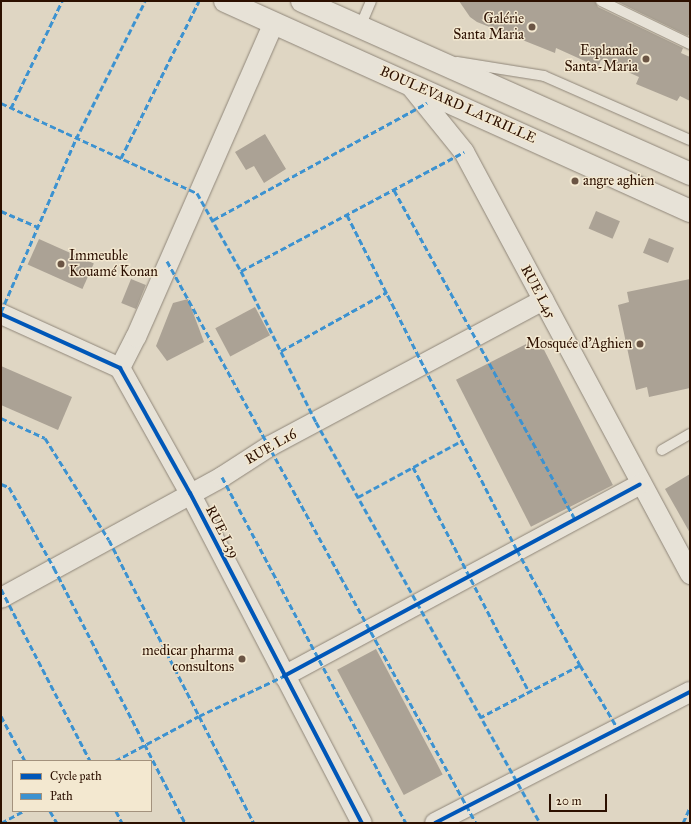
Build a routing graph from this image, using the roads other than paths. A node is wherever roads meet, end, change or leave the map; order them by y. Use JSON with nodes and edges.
{"nodes":[{"id":1,"x":225,"y":1,"type":"edge"},
{"id":2,"x":302,"y":1,"type":"edge"},
{"id":3,"x":371,"y":1,"type":"edge"},
{"id":4,"x":601,"y":1,"type":"edge"},
{"id":5,"x":274,"y":23,"type":"junction"},
{"id":6,"x":360,"y":27,"type":"junction"},
{"id":7,"x":690,"y":44,"type":"edge"},
{"id":8,"x":426,"y":57,"type":"junction"},
{"id":9,"x":409,"y":82,"type":"junction"},
{"id":10,"x":690,"y":140,"type":"edge"},
{"id":11,"x":690,"y":174,"type":"edge"},
{"id":12,"x":690,"y":211,"type":"edge"},
{"id":13,"x":543,"y":300,"type":"junction"},
{"id":14,"x":1,"y":314,"type":"edge"},
{"id":15,"x":120,"y":368,"type":"junction"},
{"id":16,"x":690,"y":434,"type":"edge"},
{"id":17,"x":662,"y":450,"type":"dead end"},
{"id":18,"x":640,"y":484,"type":"junction"},
{"id":19,"x":190,"y":493,"type":"junction"},
{"id":20,"x":690,"y":574,"type":"edge"},
{"id":21,"x":1,"y":598,"type":"edge"},
{"id":22,"x":284,"y":676,"type":"junction"},
{"id":23,"x":690,"y":692,"type":"edge"},
{"id":24,"x":362,"y":823,"type":"edge"},
{"id":25,"x":435,"y":823,"type":"edge"}],
"edges":[{"from":1,"to":5,"type":"main road","name":"BOULEVARD LATRILLE"},
{"from":2,"to":6,"type":"main road"},
{"from":3,"to":6,"type":"lane"},
{"from":4,"to":7,"type":"lane"},
{"from":5,"to":9,"type":"main road","name":"BOULEVARD LATRILLE"},
{"from":5,"to":15,"type":"street"},
{"from":6,"to":8,"type":"main road"},
{"from":8,"to":10,"type":"lane"},
{"from":8,"to":11,"type":"main road"},
{"from":9,"to":12,"type":"main road","name":"BOULEVARD LATRILLE"},
{"from":9,"to":13,"type":"street","name":"RUE L45"},
{"from":13,"to":18,"type":"street","name":"RUE L45"},
{"from":13,"to":19,"type":"street","name":"RUE L16"},
{"from":14,"to":15,"type":"street"},
{"from":15,"to":19,"type":"street","name":"RUE L39"},
{"from":16,"to":17,"type":"lane"},
{"from":18,"to":20,"type":"street","name":"RUE L45"},
{"from":18,"to":22,"type":"street"},
{"from":19,"to":21,"type":"street","name":"RUE L16"},
{"from":19,"to":22,"type":"street","name":"RUE L39"},
{"from":22,"to":24,"type":"street","name":"RUE L39"},
{"from":23,"to":25,"type":"street"}]}
